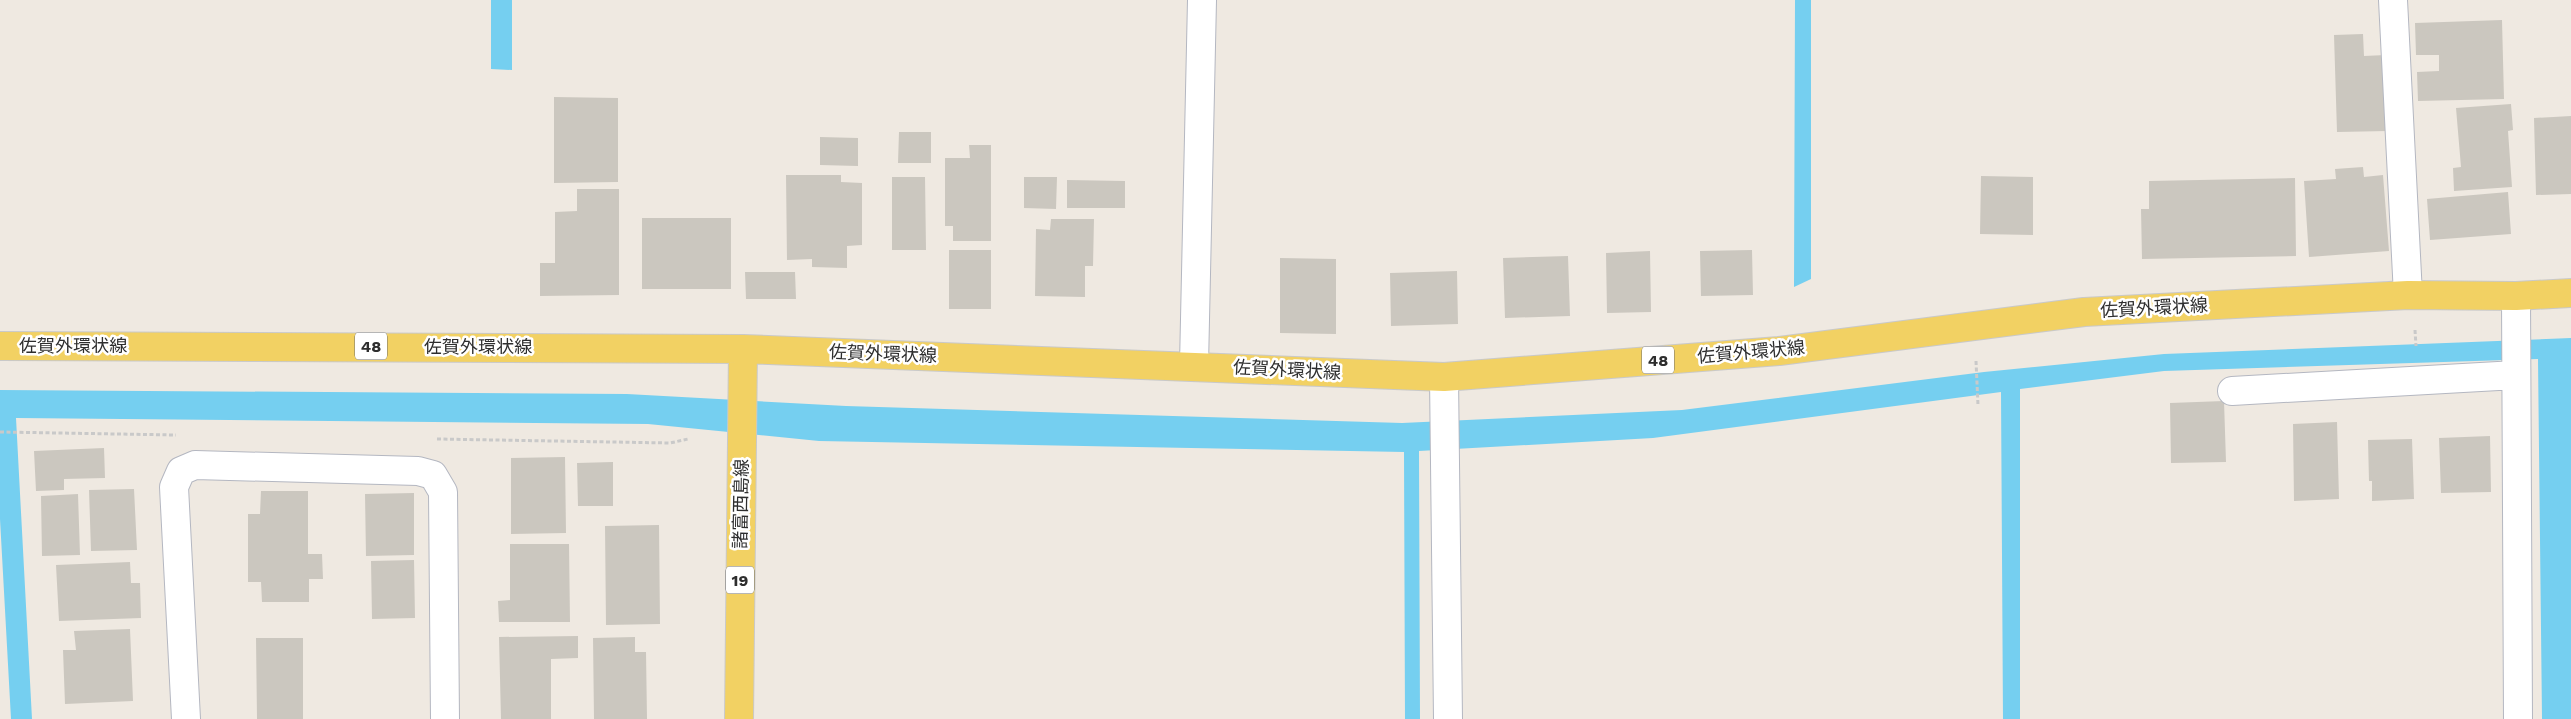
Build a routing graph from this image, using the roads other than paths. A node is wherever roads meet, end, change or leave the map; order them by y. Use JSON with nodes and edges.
{"nodes":[{"id":1,"x":1202,"y":0,"type":"edge"},
{"id":2,"x":2393,"y":0,"type":"edge"},
{"id":3,"x":2571,"y":294,"type":"edge"},
{"id":4,"x":2408,"y":295,"type":"junction"},
{"id":5,"x":2516,"y":296,"type":"junction"},
{"id":6,"x":0,"y":346,"type":"edge"},
{"id":7,"x":743,"y":349,"type":"junction"},
{"id":8,"x":1194,"y":365,"type":"junction"},
{"id":9,"x":2516,"y":372,"type":"junction"},
{"id":10,"x":1444,"y":377,"type":"junction"},
{"id":11,"x":2232,"y":391,"type":"dead end"},
{"id":12,"x":186,"y":719,"type":"edge"},
{"id":13,"x":445,"y":719,"type":"edge"},
{"id":14,"x":738,"y":719,"type":"edge"},
{"id":15,"x":1448,"y":719,"type":"edge"},
{"id":16,"x":2518,"y":719,"type":"edge"}],
"edges":[{"from":1,"to":8,"type":"street"},
{"from":2,"to":4,"type":"street"},
{"from":3,"to":5,"type":"main road","name":"佐賀外環状線","number":"48"},
{"from":4,"to":5,"type":"main road","name":"佐賀外環状線","number":"48"},
{"from":4,"to":10,"type":"main road","name":"佐賀外環状線","number":"48"},
{"from":5,"to":9,"type":"street"},
{"from":6,"to":7,"type":"main road","name":"佐賀外環状線","number":"48"},
{"from":7,"to":8,"type":"main road","name":"佐賀外環状線","number":"48"},
{"from":7,"to":14,"type":"main road","name":"諸富西島線","number":"19"},
{"from":8,"to":10,"type":"main road","name":"佐賀外環状線","number":"48"},
{"from":9,"to":11,"type":"street"},
{"from":9,"to":16,"type":"street"},
{"from":10,"to":15,"type":"street"},
{"from":12,"to":13,"type":"street"}]}
